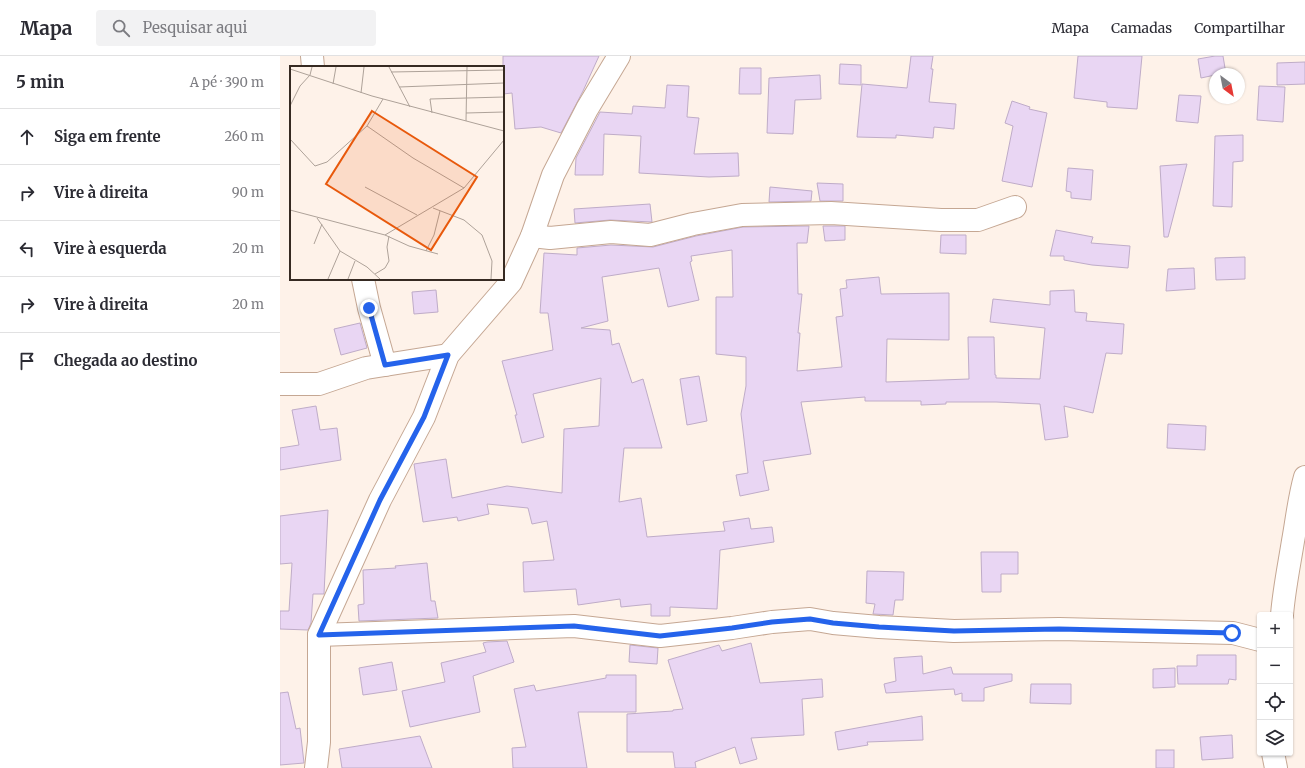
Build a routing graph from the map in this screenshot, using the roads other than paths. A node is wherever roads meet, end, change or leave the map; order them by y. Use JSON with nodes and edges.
{"nodes":[{"id":1,"x":312,"y":56,"type":"edge"},
{"id":2,"x":619,"y":56,"type":"edge"},
{"id":3,"x":313,"y":66,"type":"edge"},
{"id":4,"x":1015,"y":207,"type":"dead end"},
{"id":5,"x":532,"y":236,"type":"junction"},
{"id":6,"x":363,"y":280,"type":"edge"},
{"id":7,"x":448,"y":355,"type":"junction"},
{"id":8,"x":385,"y":365,"type":"junction"},
{"id":9,"x":280,"y":384,"type":"edge"},
{"id":10,"x":1305,"y":477,"type":"edge"},
{"id":11,"x":1282,"y":612,"type":"edge"},
{"id":12,"x":319,"y":635,"type":"junction"},
{"id":13,"x":1257,"y":639,"type":"edge"},
{"id":14,"x":1274,"y":756,"type":"edge"},
{"id":15,"x":316,"y":768,"type":"edge"},
{"id":16,"x":1276,"y":768,"type":"edge"}],
"edges":[{"from":1,"to":3,"type":"street"},
{"from":2,"to":5,"type":"street"},
{"from":4,"to":5,"type":"street"},
{"from":5,"to":7,"type":"street"},
{"from":6,"to":8,"type":"street"},
{"from":7,"to":8,"type":"street"},
{"from":7,"to":12,"type":"street"},
{"from":8,"to":9,"type":"street"},
{"from":10,"to":11,"type":"street"},
{"from":12,"to":13,"type":"street"},
{"from":12,"to":15,"type":"street"},
{"from":14,"to":16,"type":"street"}]}
